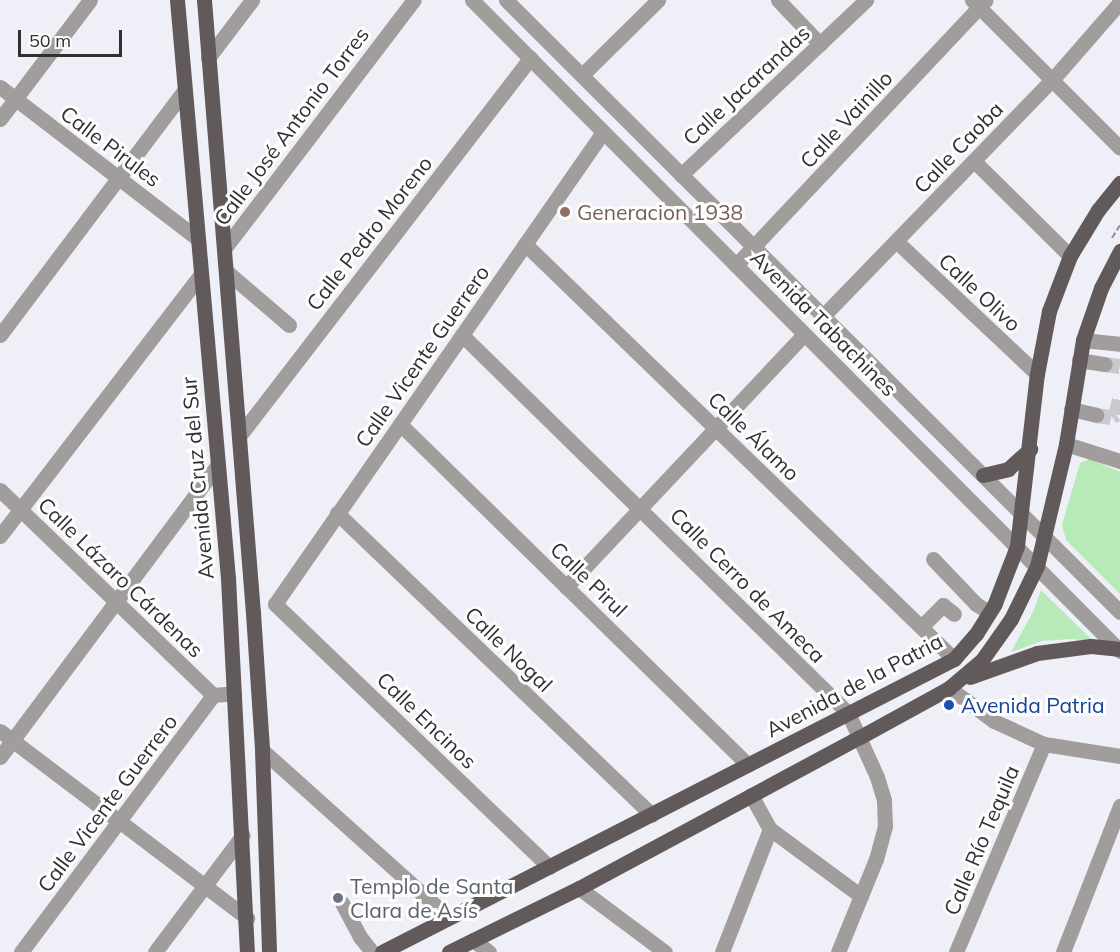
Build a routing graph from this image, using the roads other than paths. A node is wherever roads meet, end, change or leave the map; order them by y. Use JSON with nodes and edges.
{"nodes":[{"id":1,"x":90,"y":0,"type":"edge"},
{"id":2,"x":177,"y":0,"type":"edge"},
{"id":3,"x":204,"y":0,"type":"edge"},
{"id":4,"x":252,"y":0,"type":"edge"},
{"id":5,"x":414,"y":0,"type":"edge"},
{"id":6,"x":472,"y":0,"type":"edge"},
{"id":7,"x":506,"y":0,"type":"edge"},
{"id":8,"x":658,"y":0,"type":"edge"},
{"id":9,"x":778,"y":0,"type":"edge"},
{"id":10,"x":866,"y":0,"type":"edge"},
{"id":11,"x":1120,"y":2,"type":"edge"},
{"id":12,"x":979,"y":3,"type":"edge"},
{"id":13,"x":820,"y":44,"type":"junction"},
{"id":14,"x":208,"y":58,"type":"junction"},
{"id":15,"x":530,"y":58,"type":"junction"},
{"id":16,"x":582,"y":75,"type":"junction"},
{"id":17,"x":1052,"y":80,"type":"junction"},
{"id":18,"x":0,"y":87,"type":"edge"},
{"id":19,"x":184,"y":91,"type":"junction"},
{"id":20,"x":15,"y":99,"type":"junction"},
{"id":21,"x":0,"y":119,"type":"edge"},
{"id":22,"x":603,"y":132,"type":"junction"},
{"id":23,"x":1120,"y":148,"type":"edge"},
{"id":24,"x":974,"y":161,"type":"junction"},
{"id":25,"x":681,"y":175,"type":"junction"},
{"id":26,"x":119,"y":179,"type":"junction"},
{"id":27,"x":1120,"y":183,"type":"edge"},
{"id":28,"x":197,"y":238,"type":"junction"},
{"id":29,"x":896,"y":241,"type":"junction"},
{"id":30,"x":525,"y":244,"type":"junction"},
{"id":31,"x":753,"y":248,"type":"junction"},
{"id":32,"x":224,"y":249,"type":"junction"},
{"id":33,"x":1120,"y":251,"type":"edge"},
{"id":34,"x":1070,"y":256,"type":"junction"},
{"id":35,"x":736,"y":265,"type":"junction"},
{"id":36,"x":226,"y":271,"type":"junction"},
{"id":37,"x":200,"y":275,"type":"junction"},
{"id":38,"x":822,"y":317,"type":"junction"},
{"id":39,"x":289,"y":325,"type":"dead end"},
{"id":40,"x":0,"y":334,"type":"edge"},
{"id":41,"x":804,"y":334,"type":"junction"},
{"id":42,"x":462,"y":335,"type":"junction"},
{"id":43,"x":1083,"y":340,"type":"junction"},
{"id":44,"x":1120,"y":344,"type":"edge"},
{"id":45,"x":1079,"y":360,"type":"junction"},
{"id":46,"x":1105,"y":364,"type":"tunnel mouth"},
{"id":47,"x":1036,"y":374,"type":"junction"},
{"id":48,"x":1071,"y":409,"type":"junction"},
{"id":49,"x":1096,"y":415,"type":"tunnel mouth"},
{"id":50,"x":400,"y":424,"type":"junction"},
{"id":51,"x":716,"y":428,"type":"junction"},
{"id":52,"x":240,"y":435,"type":"junction"},
{"id":53,"x":1066,"y":444,"type":"junction"},
{"id":54,"x":1030,"y":450,"type":"junction"},
{"id":55,"x":1120,"y":460,"type":"edge"},
{"id":56,"x":217,"y":466,"type":"junction"},
{"id":57,"x":983,"y":475,"type":"junction"},
{"id":58,"x":0,"y":490,"type":"edge"},
{"id":59,"x":640,"y":508,"type":"junction"},
{"id":60,"x":20,"y":509,"type":"junction"},
{"id":61,"x":338,"y":513,"type":"junction"},
{"id":62,"x":1022,"y":515,"type":"junction"},
{"id":63,"x":0,"y":536,"type":"edge"},
{"id":64,"x":1045,"y":536,"type":"junction"},
{"id":65,"x":1017,"y":546,"type":"junction"},
{"id":66,"x":933,"y":559,"type":"dead end"},
{"id":67,"x":1037,"y":566,"type":"junction"},
{"id":68,"x":566,"y":587,"type":"junction"},
{"id":69,"x":116,"y":602,"type":"junction"},
{"id":70,"x":275,"y":604,"type":"junction"},
{"id":71,"x":989,"y":612,"type":"junction"},
{"id":72,"x":1120,"y":612,"type":"edge"},
{"id":73,"x":253,"y":613,"type":"junction"},
{"id":74,"x":954,"y":614,"type":"dead end"},
{"id":75,"x":921,"y":627,"type":"junction"},
{"id":76,"x":1119,"y":650,"type":"edge"},
{"id":77,"x":954,"y":659,"type":"junction"},
{"id":78,"x":954,"y":685,"type":"junction"},
{"id":79,"x":234,"y":693,"type":"junction"},
{"id":80,"x":213,"y":695,"type":"junction"},
{"id":81,"x":848,"y":713,"type":"junction"},
{"id":82,"x":6,"y":736,"type":"edge"},
{"id":83,"x":860,"y":737,"type":"junction"},
{"id":84,"x":1044,"y":744,"type":"junction"},
{"id":85,"x":262,"y":750,"type":"junction"},
{"id":86,"x":1120,"y":756,"type":"edge"},
{"id":87,"x":0,"y":757,"type":"edge"},
{"id":88,"x":748,"y":765,"type":"junction"},
{"id":89,"x":751,"y":795,"type":"junction"},
{"id":90,"x":1120,"y":806,"type":"edge"},
{"id":91,"x":652,"y":815,"type":"junction"},
{"id":92,"x":119,"y":821,"type":"junction"},
{"id":93,"x":770,"y":828,"type":"junction"},
{"id":94,"x":243,"y":835,"type":"junction"},
{"id":95,"x":549,"y":867,"type":"junction"},
{"id":96,"x":205,"y":886,"type":"junction"},
{"id":97,"x":579,"y":888,"type":"junction"},
{"id":98,"x":861,"y":896,"type":"junction"},
{"id":99,"x":342,"y":903,"type":"dead end"},
{"id":100,"x":247,"y":918,"type":"junction"},
{"id":101,"x":449,"y":918,"type":"junction"},
{"id":102,"x":473,"y":940,"type":"junction"},
{"id":103,"x":21,"y":952,"type":"edge"},
{"id":104,"x":155,"y":952,"type":"edge"},
{"id":105,"x":247,"y":952,"type":"edge"},
{"id":106,"x":269,"y":952,"type":"edge"},
{"id":107,"x":372,"y":952,"type":"edge"},
{"id":108,"x":382,"y":952,"type":"edge"},
{"id":109,"x":449,"y":952,"type":"edge"},
{"id":110,"x":489,"y":952,"type":"edge"},
{"id":111,"x":665,"y":952,"type":"edge"},
{"id":112,"x":722,"y":952,"type":"edge"},
{"id":113,"x":838,"y":952,"type":"edge"},
{"id":114,"x":956,"y":952,"type":"edge"},
{"id":115,"x":1063,"y":952,"type":"edge"}],
"edges":[{"from":1,"to":20,"type":"street"},
{"from":2,"to":19,"type":"main road","name":"Avenida Cruz del Sur"},
{"from":3,"to":14,"type":"main road"},
{"from":4,"to":14,"type":"street"},
{"from":5,"to":32,"type":"street","name":"Calle José Antonio Torres"},
{"from":6,"to":15,"type":"street","name":"Avenida Tabachines"},
{"from":7,"to":16,"type":"street","name":"Avenida Tabachines"},
{"from":8,"to":16,"type":"street"},
{"from":9,"to":13,"type":"street"},
{"from":10,"to":13,"type":"street","name":"Calle Jacarandas"},
{"from":11,"to":17,"type":"street","name":"Calle Caoba"},
{"from":12,"to":17,"type":"street"},
{"from":12,"to":31,"type":"street","name":"Calle Vainillo"},
{"from":13,"to":25,"type":"street","name":"Calle Jacarandas"},
{"from":14,"to":32,"type":"main road"},
{"from":15,"to":22,"type":"street","name":"Avenida Tabachines"},
{"from":15,"to":52,"type":"street","name":"Calle Pedro Moreno"},
{"from":16,"to":25,"type":"street","name":"Avenida Tabachines"},
{"from":17,"to":23,"type":"street"},
{"from":17,"to":24,"type":"street","name":"Calle Caoba"},
{"from":18,"to":20,"type":"street","name":"Calle Pirules"},
{"from":19,"to":26,"type":"street"},
{"from":19,"to":28,"type":"main road","name":"Avenida Cruz del Sur"},
{"from":20,"to":21,"type":"street"},
{"from":20,"to":26,"type":"street","name":"Calle Pirules"},
{"from":22,"to":30,"type":"street","name":"Calle Vicente Guerrero"},
{"from":22,"to":35,"type":"street","name":"Avenida Tabachines"},
{"from":24,"to":29,"type":"street","name":"Calle Caoba"},
{"from":24,"to":34,"type":"street"},
{"from":25,"to":31,"type":"street","name":"Avenida Tabachines"},
{"from":26,"to":28,"type":"street","name":"Calle Pirules"},
{"from":26,"to":40,"type":"street"},
{"from":27,"to":34,"type":"main road","name":"Avenida de la Patria"},
{"from":28,"to":37,"type":"main road","name":"Avenida Cruz del Sur"},
{"from":29,"to":38,"type":"street","name":"Calle Caoba"},
{"from":29,"to":47,"type":"street","name":"Calle Olivo"},
{"from":30,"to":42,"type":"street","name":"Calle Vicente Guerrero"},
{"from":30,"to":51,"type":"street","name":"Calle Álamo"},
{"from":31,"to":35,"type":"street","name":"Calle Vainillo"},
{"from":31,"to":38,"type":"street","name":"Avenida Tabachines"},
{"from":32,"to":36,"type":"main road"},
{"from":33,"to":43,"type":"main road"},
{"from":34,"to":47,"type":"main road","name":"Avenida de la Patria"},
{"from":35,"to":41,"type":"street","name":"Avenida Tabachines"},
{"from":36,"to":39,"type":"street"},
{"from":36,"to":52,"type":"main road"},
{"from":37,"to":56,"type":"main road","name":"Avenida Cruz del Sur"},
{"from":37,"to":60,"type":"street"},
{"from":38,"to":57,"type":"street","name":"Avenida Tabachines"},
{"from":41,"to":51,"type":"street"},
{"from":41,"to":65,"type":"street","name":"Avenida Tabachines"},
{"from":42,"to":50,"type":"street","name":"Calle Vicente Guerrero"},
{"from":42,"to":59,"type":"street","name":"Calle Cerro de Ameca"},
{"from":43,"to":44,"type":"street"},
{"from":43,"to":45,"type":"main road"},
{"from":45,"to":46,"type":"street"},
{"from":45,"to":48,"type":"main road"},
{"from":47,"to":54,"type":"main road","name":"Avenida de la Patria"},
{"from":48,"to":49,"type":"street"},
{"from":48,"to":53,"type":"main road"},
{"from":50,"to":61,"type":"street","name":"Calle Vicente Guerrero"},
{"from":50,"to":68,"type":"street","name":"Calle Pirul"},
{"from":51,"to":59,"type":"street"},
{"from":51,"to":75,"type":"street","name":"Calle Álamo"},
{"from":52,"to":73,"type":"main road"},
{"from":53,"to":55,"type":"street"},
{"from":53,"to":64,"type":"main road"},
{"from":54,"to":57,"type":"main road"},
{"from":54,"to":62,"type":"main road","name":"Avenida de la Patria"},
{"from":56,"to":69,"type":"street"},
{"from":56,"to":79,"type":"main road","name":"Avenida Cruz del Sur"},
{"from":57,"to":62,"type":"street","name":"Avenida Tabachines"},
{"from":58,"to":60,"type":"street","name":"Calle Lázaro Cárdenas"},
{"from":59,"to":68,"type":"street"},
{"from":59,"to":81,"type":"street","name":"Calle Cerro de Ameca"},
{"from":60,"to":63,"type":"street"},
{"from":60,"to":69,"type":"street","name":"Calle Lázaro Cárdenas"},
{"from":61,"to":70,"type":"street","name":"Calle Vicente Guerrero"},
{"from":61,"to":91,"type":"street","name":"Calle Nogal"},
{"from":62,"to":64,"type":"street","name":"Avenida Tabachines"},
{"from":62,"to":65,"type":"main road","name":"Avenida de la Patria"},
{"from":64,"to":67,"type":"main road"},
{"from":64,"to":72,"type":"street","name":"Avenida Tabachines"},
{"from":65,"to":67,"type":"street","name":"Avenida Tabachines"},
{"from":65,"to":71,"type":"main road","name":"Avenida de la Patria"},
{"from":66,"to":71,"type":"street"},
{"from":67,"to":76,"type":"street","name":"Avenida Tabachines"},
{"from":67,"to":78,"type":"main road"},
{"from":68,"to":88,"type":"street","name":"Calle Pirul"},
{"from":69,"to":80,"type":"street","name":"Calle Lázaro Cárdenas"},
{"from":69,"to":82,"type":"street"},
{"from":70,"to":73,"type":"street"},
{"from":70,"to":95,"type":"street","name":"Calle Encinos"},
{"from":71,"to":77,"type":"main road","name":"Avenida de la Patria"},
{"from":73,"to":85,"type":"main road"},
{"from":74,"to":75,"type":"street"},
{"from":75,"to":77,"type":"street","name":"Calle Álamo"},
{"from":76,"to":78,"type":"main road"},
{"from":77,"to":81,"type":"main road","name":"Avenida de la Patria"},
{"from":78,"to":83,"type":"main road"},
{"from":78,"to":84,"type":"street"},
{"from":79,"to":80,"type":"street"},
{"from":79,"to":94,"type":"main road","name":"Avenida Cruz del Sur"},
{"from":80,"to":92,"type":"street","name":"Calle Vicente Guerrero"},
{"from":81,"to":83,"type":"street","name":"Calle Cerro de Ameca"},
{"from":81,"to":88,"type":"main road","name":"Avenida de la Patria"},
{"from":82,"to":87,"type":"street"},
{"from":82,"to":92,"type":"street"},
{"from":83,"to":89,"type":"main road"},
{"from":83,"to":98,"type":"street","name":"Calle Cerro de Ameca"},
{"from":84,"to":86,"type":"street"},
{"from":84,"to":114,"type":"street","name":"Calle Río Tequila"},
{"from":85,"to":101,"type":"street"},
{"from":85,"to":106,"type":"main road"},
{"from":88,"to":91,"type":"main road","name":"Avenida de la Patria"},
{"from":89,"to":93,"type":"street"},
{"from":89,"to":97,"type":"main road"},
{"from":90,"to":115,"type":"street"},
{"from":91,"to":95,"type":"main road","name":"Avenida de la Patria"},
{"from":92,"to":96,"type":"street"},
{"from":92,"to":103,"type":"street","name":"Calle Vicente Guerrero"},
{"from":93,"to":98,"type":"street"},
{"from":93,"to":112,"type":"street"},
{"from":94,"to":96,"type":"street"},
{"from":94,"to":100,"type":"main road","name":"Avenida Cruz del Sur"},
{"from":95,"to":101,"type":"main road","name":"Avenida de la Patria"},
{"from":96,"to":100,"type":"street"},
{"from":96,"to":104,"type":"street"},
{"from":97,"to":102,"type":"main road"},
{"from":97,"to":111,"type":"street"},
{"from":98,"to":113,"type":"street","name":"Calle Cerro de Ameca"},
{"from":99,"to":107,"type":"street"},
{"from":100,"to":105,"type":"main road","name":"Avenida Cruz del Sur"},
{"from":101,"to":108,"type":"main road","name":"Avenida de la Patria"},
{"from":102,"to":109,"type":"main road"},
{"from":102,"to":110,"type":"street"}]}
